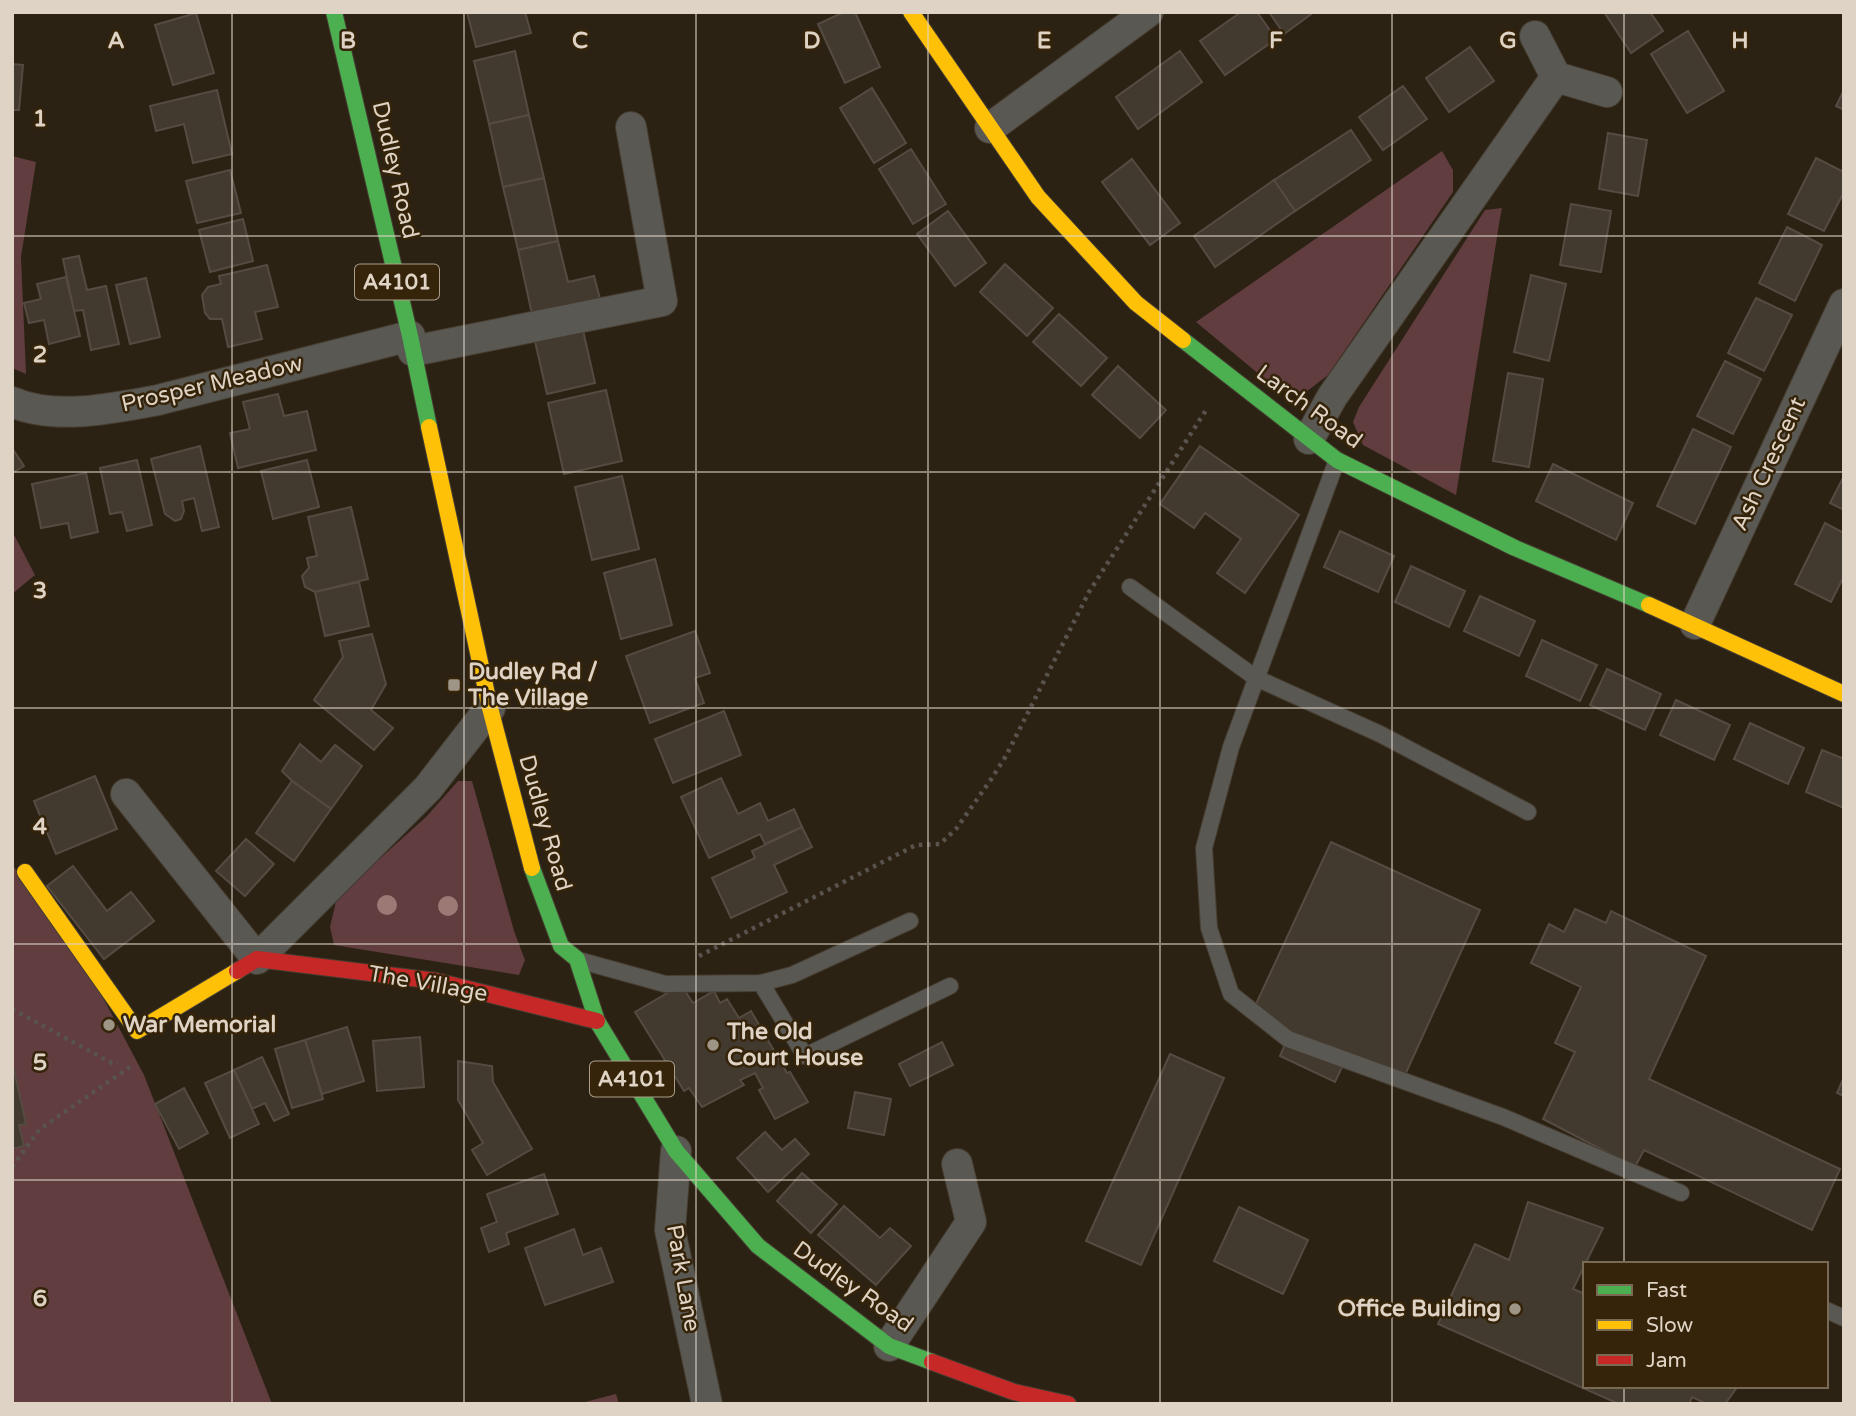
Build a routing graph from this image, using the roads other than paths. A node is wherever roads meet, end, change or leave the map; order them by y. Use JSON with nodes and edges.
{"nodes":[{"id":1,"x":334,"y":12,"type":"edge"},
{"id":2,"x":911,"y":12,"type":"edge"},
{"id":3,"x":1148,"y":12,"type":"edge"},
{"id":4,"x":1535,"y":36,"type":"dead end"},
{"id":5,"x":1556,"y":77,"type":"junction"},
{"id":6,"x":1607,"y":92,"type":"dead end"},
{"id":7,"x":631,"y":127,"type":"dead end"},
{"id":8,"x":990,"y":128,"type":"junction"},
{"id":9,"x":1844,"y":304,"type":"edge"},
{"id":10,"x":412,"y":344,"type":"junction"},
{"id":11,"x":12,"y":402,"type":"edge"},
{"id":12,"x":1309,"y":439,"type":"junction"},
{"id":13,"x":1337,"y":460,"type":"junction"},
{"id":14,"x":1130,"y":587,"type":"dead end"},
{"id":15,"x":1695,"y":624,"type":"junction"},
{"id":16,"x":1256,"y":678,"type":"junction"},
{"id":17,"x":1844,"y":694,"type":"edge"},
{"id":18,"x":490,"y":708,"type":"junction"},
{"id":19,"x":125,"y":793,"type":"dead end"},
{"id":20,"x":1528,"y":812,"type":"dead end"},
{"id":21,"x":24,"y":872,"type":"dead end"},
{"id":22,"x":910,"y":921,"type":"dead end"},
{"id":23,"x":257,"y":959,"type":"junction"},
{"id":24,"x":577,"y":959,"type":"junction"},
{"id":25,"x":761,"y":983,"type":"junction"},
{"id":26,"x":950,"y":986,"type":"dead end"},
{"id":27,"x":597,"y":1021,"type":"junction"},
{"id":28,"x":676,"y":1151,"type":"junction"},
{"id":29,"x":957,"y":1164,"type":"dead end"},
{"id":30,"x":1681,"y":1193,"type":"dead end"},
{"id":31,"x":1828,"y":1311,"type":"edge"},
{"id":32,"x":1844,"y":1318,"type":"edge"},
{"id":33,"x":889,"y":1346,"type":"junction"},
{"id":34,"x":1001,"y":1398,"type":"edge"},
{"id":35,"x":707,"y":1404,"type":"edge"},
{"id":36,"x":1068,"y":1404,"type":"edge"}],
"edges":[{"from":1,"to":10,"type":"street","name":"Dudley Road","number":"A4101"},
{"from":2,"to":8,"type":"street","name":"Larch Road"},
{"from":3,"to":8,"type":"street"},
{"from":4,"to":5,"type":"street"},
{"from":5,"to":6,"type":"street"},
{"from":5,"to":12,"type":"street"},
{"from":7,"to":10,"type":"street","name":"Prosper Meadow"},
{"from":8,"to":12,"type":"street","name":"Larch Road"},
{"from":9,"to":15,"type":"street","name":"Ash Crescent"},
{"from":10,"to":11,"type":"street","name":"Prosper Meadow"},
{"from":10,"to":18,"type":"street","name":"Dudley Road","number":"A4101"},
{"from":12,"to":13,"type":"street","name":"Larch Road"},
{"from":13,"to":15,"type":"street","name":"Larch Road"},
{"from":13,"to":16,"type":"lane"},
{"from":14,"to":16,"type":"lane"},
{"from":15,"to":17,"type":"street","name":"Larch Road"},
{"from":16,"to":20,"type":"lane"},
{"from":16,"to":30,"type":"lane"},
{"from":18,"to":23,"type":"street"},
{"from":18,"to":24,"type":"street","name":"Dudley Road","number":"A4101"},
{"from":19,"to":23,"type":"street"},
{"from":21,"to":23,"type":"street"},
{"from":22,"to":25,"type":"lane"},
{"from":23,"to":27,"type":"street","name":"The Village"},
{"from":24,"to":25,"type":"lane"},
{"from":24,"to":27,"type":"street","name":"Dudley Road","number":"A4101"},
{"from":25,"to":26,"type":"lane"},
{"from":27,"to":28,"type":"street","name":"Dudley Road","number":"A4101"},
{"from":28,"to":33,"type":"street","name":"Dudley Road","number":"A4101"},
{"from":28,"to":35,"type":"street","name":"Park Lane"},
{"from":29,"to":33,"type":"street"},
{"from":31,"to":32,"type":"lane"},
{"from":33,"to":34,"type":"street","name":"Dudley Road","number":"A4101"},
{"from":34,"to":36,"type":"street","name":"Dudley Road","number":"A4101"}]}
